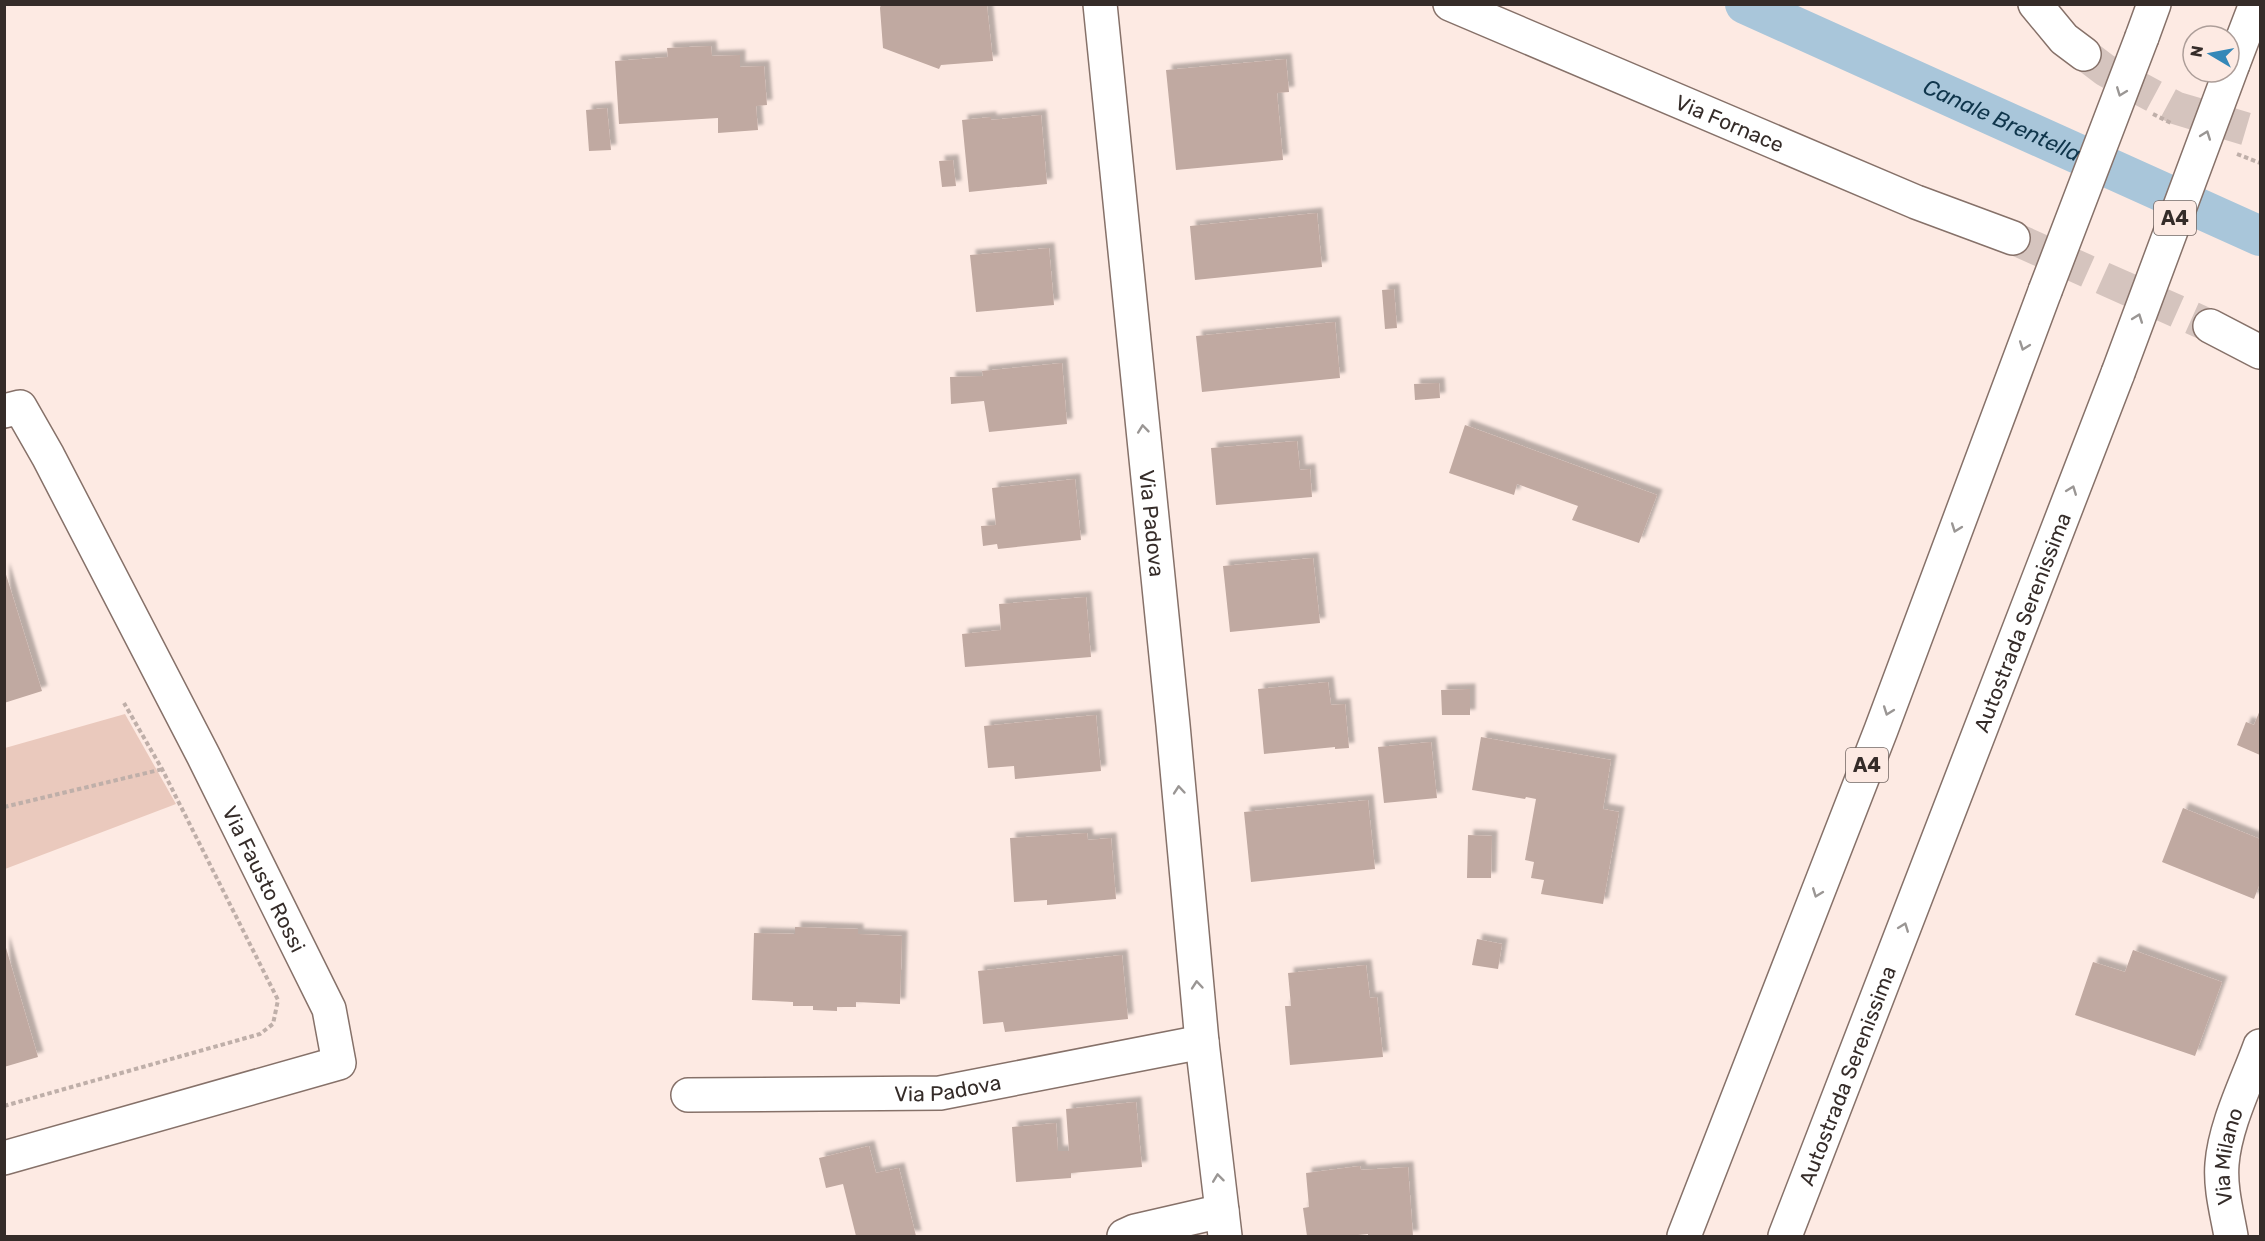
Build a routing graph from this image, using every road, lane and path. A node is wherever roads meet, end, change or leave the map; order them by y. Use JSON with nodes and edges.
{"nodes":[{"id":1,"x":1100,"y":4,"type":"edge"},
{"id":2,"x":1450,"y":4,"type":"edge"},
{"id":3,"x":2154,"y":4,"type":"edge"},
{"id":4,"x":2256,"y":4,"type":"edge"},
{"id":5,"x":2038,"y":10,"type":"edge"},
{"id":6,"x":2084,"y":54,"type":"tunnel mouth"},
{"id":7,"x":2149,"y":112,"type":"dead end"},
{"id":8,"x":2179,"y":127,"type":"dead end"},
{"id":9,"x":2228,"y":150,"type":"dead end"},
{"id":10,"x":2260,"y":163,"type":"edge"},
{"id":11,"x":2013,"y":238,"type":"tunnel mouth"},
{"id":12,"x":2210,"y":326,"type":"tunnel mouth"},
{"id":13,"x":2260,"y":352,"type":"edge"},
{"id":14,"x":4,"y":411,"type":"edge"},
{"id":15,"x":124,"y":703,"type":"dead end"},
{"id":16,"x":203,"y":755,"type":"junction"},
{"id":17,"x":162,"y":769,"type":"junction"},
{"id":18,"x":4,"y":807,"type":"edge"},
{"id":19,"x":1202,"y":1042,"type":"junction"},
{"id":20,"x":2260,"y":1046,"type":"edge"},
{"id":21,"x":688,"y":1095,"type":"dead end"},
{"id":22,"x":4,"y":1107,"type":"edge"},
{"id":23,"x":4,"y":1158,"type":"edge"},
{"id":24,"x":1224,"y":1224,"type":"edge"},
{"id":25,"x":1124,"y":1236,"type":"edge"},
{"id":26,"x":1684,"y":1236,"type":"edge"},
{"id":27,"x":1785,"y":1236,"type":"edge"},
{"id":28,"x":2231,"y":1236,"type":"edge"}],
"edges":[{"from":19,"to":1,"type":"main road","name":"Via Padova","one_way":true},
{"from":2,"to":11,"type":"main road","name":"Via Fornace"},
{"from":3,"to":26,"type":"main road","number":"A4","one_way":true,"bridge":true},
{"from":27,"to":4,"type":"main road","name":"Autostrada Serenissima","number":"A4","one_way":true,"bridge":true},
{"from":5,"to":6,"type":"main road"},
{"from":7,"to":8,"type":"path"},
{"from":9,"to":10,"type":"path"},
{"from":12,"to":13,"type":"main road"},
{"from":14,"to":16,"type":"main road","name":"Via Fausto Rossi"},
{"from":15,"to":17,"type":"path"},
{"from":16,"to":17,"type":"path"},
{"from":16,"to":23,"type":"main road","name":"Via Fausto Rossi"},
{"from":17,"to":18,"type":"path"},
{"from":17,"to":22,"type":"path"},
{"from":19,"to":21,"type":"main road","name":"Via Padova"},
{"from":24,"to":19,"type":"main road","name":"Via Padova","one_way":true},
{"from":20,"to":28,"type":"main road","name":"Via Milano"},
{"from":24,"to":25,"type":"main road"}]}
